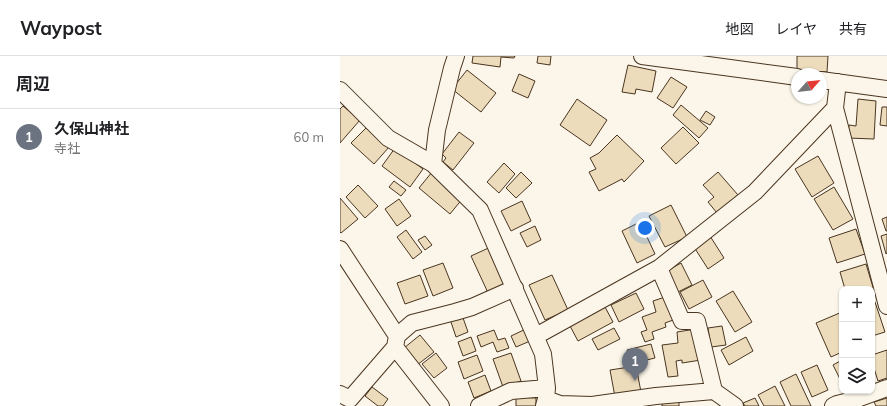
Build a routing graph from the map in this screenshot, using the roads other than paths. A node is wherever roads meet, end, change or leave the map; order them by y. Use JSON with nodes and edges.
{"nodes":[{"id":1,"x":456,"y":56,"type":"edge"},
{"id":2,"x":642,"y":56,"type":"edge"},
{"id":3,"x":791,"y":76,"type":"edge"},
{"id":4,"x":827,"y":81,"type":"edge"},
{"id":5,"x":838,"y":82,"type":"junction"},
{"id":6,"x":887,"y":89,"type":"edge"},
{"id":7,"x":340,"y":90,"type":"edge"},
{"id":8,"x":835,"y":108,"type":"junction"},
{"id":9,"x":433,"y":164,"type":"junction"},
{"id":10,"x":340,"y":249,"type":"edge"},
{"id":11,"x":659,"y":268,"type":"junction"},
{"id":12,"x":515,"y":288,"type":"junction"},
{"id":13,"x":887,"y":306,"type":"edge"},
{"id":14,"x":536,"y":336,"type":"junction"},
{"id":15,"x":396,"y":341,"type":"junction"},
{"id":16,"x":887,"y":388,"type":"edge"},
{"id":17,"x":714,"y":391,"type":"junction"},
{"id":18,"x":340,"y":394,"type":"edge"},
{"id":19,"x":546,"y":398,"type":"edge"},
{"id":20,"x":655,"y":401,"type":"edge"},
{"id":21,"x":441,"y":406,"type":"edge"},
{"id":22,"x":479,"y":406,"type":"edge"},
{"id":23,"x":735,"y":406,"type":"edge"},
{"id":24,"x":833,"y":406,"type":"edge"}],
"edges":[{"from":1,"to":9,"type":"street"},
{"from":2,"to":3,"type":"street"},
{"from":4,"to":5,"type":"street"},
{"from":5,"to":6,"type":"street"},
{"from":5,"to":8,"type":"street"},
{"from":7,"to":9,"type":"street"},
{"from":8,"to":11,"type":"street"},
{"from":8,"to":13,"type":"street"},
{"from":9,"to":12,"type":"street"},
{"from":10,"to":15,"type":"street"},
{"from":11,"to":14,"type":"street"},
{"from":11,"to":17,"type":"street"},
{"from":12,"to":14,"type":"street"},
{"from":12,"to":15,"type":"street"},
{"from":14,"to":19,"type":"street"},
{"from":15,"to":18,"type":"street"},
{"from":15,"to":21,"type":"street"},
{"from":16,"to":24,"type":"street"},
{"from":17,"to":20,"type":"street"},
{"from":17,"to":23,"type":"street"},
{"from":19,"to":20,"type":"street"},
{"from":19,"to":22,"type":"street"}]}
